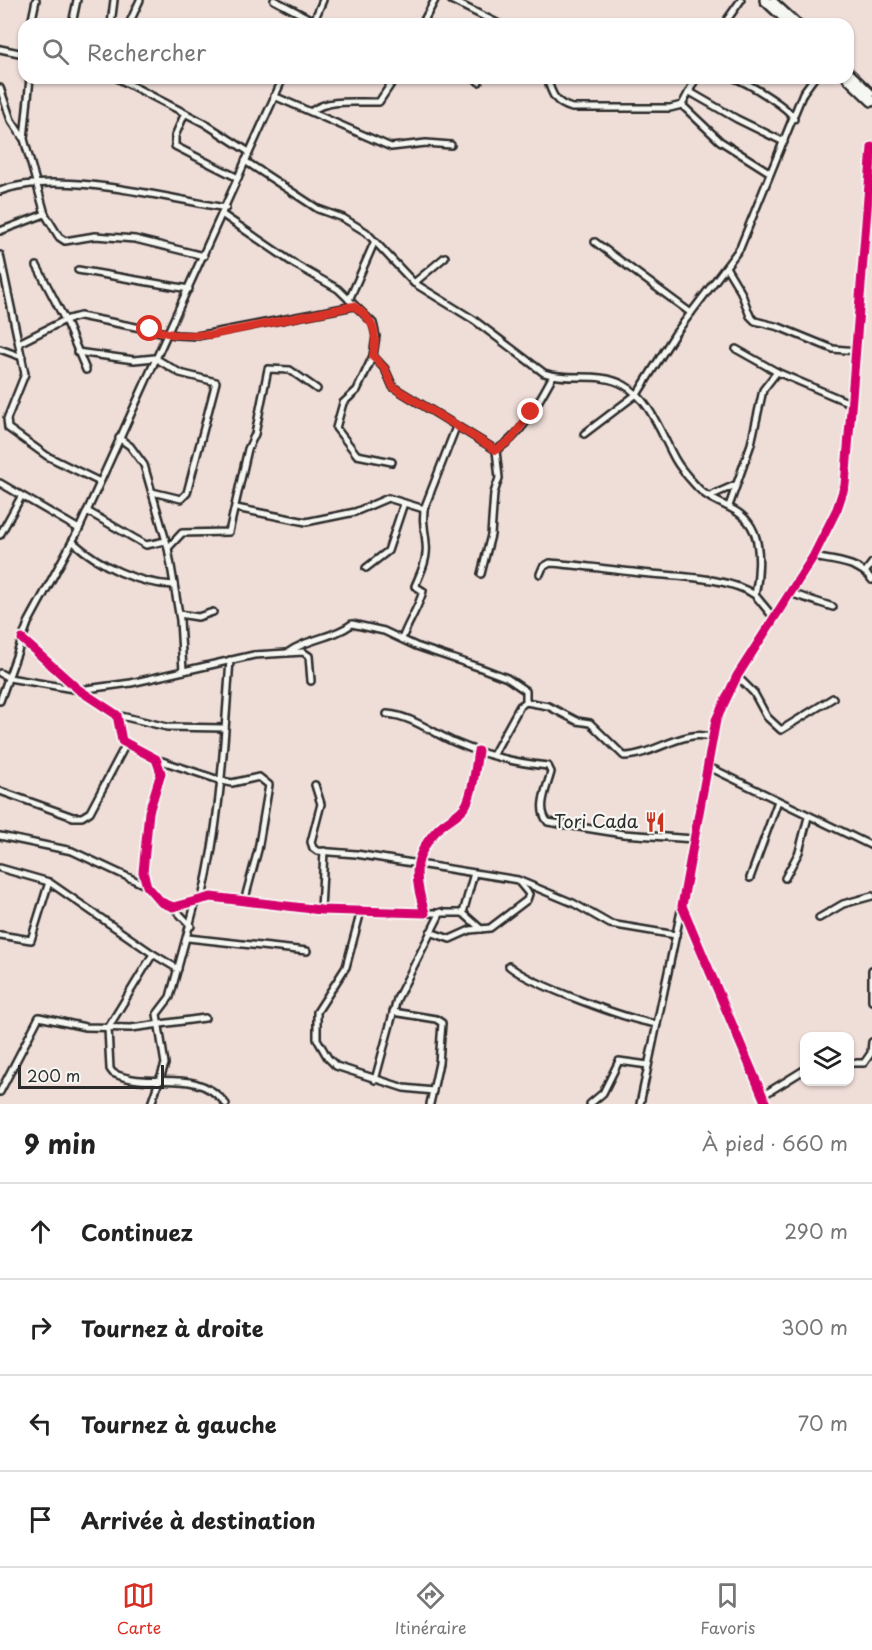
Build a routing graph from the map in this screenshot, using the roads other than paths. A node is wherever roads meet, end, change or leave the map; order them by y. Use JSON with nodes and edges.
{"nodes":[{"id":1,"x":36,"y":0,"type":"edge"},
{"id":2,"x":77,"y":0,"type":"edge"},
{"id":3,"x":114,"y":0,"type":"edge"},
{"id":4,"x":140,"y":0,"type":"edge"},
{"id":5,"x":274,"y":0,"type":"edge"},
{"id":6,"x":323,"y":0,"type":"edge"},
{"id":7,"x":435,"y":0,"type":"edge"},
{"id":8,"x":451,"y":0,"type":"edge"},
{"id":9,"x":741,"y":0,"type":"edge"},
{"id":10,"x":765,"y":0,"type":"edge"},
{"id":11,"x":773,"y":0,"type":"edge"},
{"id":12,"x":32,"y":18,"type":"edge"},
{"id":13,"x":73,"y":18,"type":"edge"},
{"id":14,"x":112,"y":18,"type":"edge"},
{"id":15,"x":132,"y":18,"type":"edge"},
{"id":16,"x":305,"y":18,"type":"edge"},
{"id":17,"x":316,"y":18,"type":"edge"},
{"id":18,"x":425,"y":18,"type":"edge"},
{"id":19,"x":487,"y":18,"type":"edge"},
{"id":20,"x":728,"y":18,"type":"edge"},
{"id":21,"x":784,"y":18,"type":"edge"},
{"id":22,"x":792,"y":18,"type":"edge"},
{"id":23,"x":0,"y":49,"type":"edge"},
{"id":24,"x":18,"y":53,"type":"edge"},
{"id":25,"x":854,"y":76,"type":"edge"},
{"id":26,"x":29,"y":84,"type":"edge"},
{"id":27,"x":129,"y":84,"type":"edge"},
{"id":28,"x":280,"y":84,"type":"edge"},
{"id":29,"x":391,"y":84,"type":"edge"},
{"id":30,"x":549,"y":84,"type":"edge"},
{"id":31,"x":693,"y":84,"type":"edge"},
{"id":32,"x":750,"y":84,"type":"edge"},
{"id":33,"x":808,"y":84,"type":"edge"},
{"id":34,"x":854,"y":84,"type":"edge"},
{"id":35,"x":0,"y":88,"type":"edge"},
{"id":36,"x":690,"y":92,"type":"junction"},
{"id":37,"x":872,"y":93,"type":"edge"},
{"id":38,"x":274,"y":96,"type":"junction"},
{"id":39,"x":872,"y":101,"type":"edge"},
{"id":40,"x":682,"y":105,"type":"junction"},
{"id":41,"x":312,"y":111,"type":"junction"},
{"id":42,"x":185,"y":113,"type":"junction"},
{"id":43,"x":794,"y":118,"type":"junction"},
{"id":44,"x":24,"y":139,"type":"junction"},
{"id":45,"x":784,"y":142,"type":"junction"},
{"id":46,"x":451,"y":145,"type":"dead end"},
{"id":47,"x":872,"y":147,"type":"edge"},
{"id":48,"x":249,"y":152,"type":"junction"},
{"id":49,"x":245,"y":161,"type":"junction"},
{"id":50,"x":769,"y":172,"type":"junction"},
{"id":51,"x":238,"y":178,"type":"junction"},
{"id":52,"x":36,"y":183,"type":"junction"},
{"id":53,"x":0,"y":191,"type":"edge"},
{"id":54,"x":226,"y":208,"type":"junction"},
{"id":55,"x":45,"y":214,"type":"junction"},
{"id":56,"x":223,"y":215,"type":"junction"},
{"id":57,"x":0,"y":231,"type":"edge"},
{"id":58,"x":595,"y":242,"type":"dead end"},
{"id":59,"x":374,"y":243,"type":"junction"},
{"id":60,"x":0,"y":255,"type":"edge"},
{"id":61,"x":204,"y":256,"type":"junction"},
{"id":62,"x":445,"y":257,"type":"dead end"},
{"id":63,"x":37,"y":266,"type":"dead end"},
{"id":64,"x":726,"y":267,"type":"junction"},
{"id":65,"x":78,"y":270,"type":"dead end"},
{"id":66,"x":414,"y":283,"type":"junction"},
{"id":67,"x":189,"y":289,"type":"junction"},
{"id":68,"x":349,"y":300,"type":"junction"},
{"id":69,"x":354,"y":306,"type":"junction"},
{"id":70,"x":692,"y":313,"type":"junction"},
{"id":71,"x":65,"y":320,"type":"junction"},
{"id":72,"x":167,"y":333,"type":"junction"},
{"id":73,"x":19,"y":343,"type":"junction"},
{"id":74,"x":0,"y":349,"type":"edge"},
{"id":75,"x":736,"y":349,"type":"dead end"},
{"id":76,"x":77,"y":351,"type":"junction"},
{"id":77,"x":857,"y":351,"type":"junction"},
{"id":78,"x":373,"y":356,"type":"junction"},
{"id":79,"x":22,"y":357,"type":"junction"},
{"id":80,"x":155,"y":358,"type":"junction"},
{"id":81,"x":86,"y":370,"type":"dead end"},
{"id":82,"x":777,"y":372,"type":"junction"},
{"id":83,"x":553,"y":376,"type":"junction"},
{"id":84,"x":316,"y":389,"type":"dead end"},
{"id":85,"x":638,"y":393,"type":"junction"},
{"id":86,"x":852,"y":404,"type":"junction"},
{"id":87,"x":456,"y":427,"type":"junction"},
{"id":88,"x":584,"y":434,"type":"dead end"},
{"id":89,"x":118,"y":438,"type":"junction"},
{"id":90,"x":496,"y":450,"type":"junction"},
{"id":91,"x":392,"y":462,"type":"dead end"},
{"id":92,"x":100,"y":482,"type":"junction"},
{"id":93,"x":0,"y":483,"type":"edge"},
{"id":94,"x":736,"y":484,"type":"junction"},
{"id":95,"x":152,"y":492,"type":"junction"},
{"id":96,"x":710,"y":496,"type":"junction"},
{"id":97,"x":21,"y":497,"type":"junction"},
{"id":98,"x":404,"y":503,"type":"junction"},
{"id":99,"x":729,"y":506,"type":"junction"},
{"id":100,"x":236,"y":508,"type":"junction"},
{"id":101,"x":423,"y":509,"type":"junction"},
{"id":102,"x":87,"y":511,"type":"junction"},
{"id":103,"x":79,"y":529,"type":"junction"},
{"id":104,"x":0,"y":535,"type":"edge"},
{"id":105,"x":73,"y":542,"type":"junction"},
{"id":106,"x":167,"y":544,"type":"junction"},
{"id":107,"x":813,"y":557,"type":"junction"},
{"id":108,"x":872,"y":563,"type":"edge"},
{"id":109,"x":366,"y":568,"type":"dead end"},
{"id":110,"x":866,"y":571,"type":"junction"},
{"id":111,"x":482,"y":574,"type":"dead end"},
{"id":112,"x":540,"y":574,"type":"dead end"},
{"id":113,"x":872,"y":580,"type":"edge"},
{"id":114,"x":174,"y":585,"type":"junction"},
{"id":115,"x":789,"y":593,"type":"junction"},
{"id":116,"x":755,"y":595,"type":"junction"},
{"id":117,"x":833,"y":606,"type":"dead end"},
{"id":118,"x":213,"y":612,"type":"dead end"},
{"id":119,"x":178,"y":614,"type":"junction"},
{"id":120,"x":774,"y":618,"type":"junction"},
{"id":121,"x":22,"y":639,"type":"junction"},
{"id":122,"x":402,"y":639,"type":"junction"},
{"id":123,"x":285,"y":654,"type":"junction"},
{"id":124,"x":230,"y":660,"type":"junction"},
{"id":125,"x":183,"y":671,"type":"junction"},
{"id":126,"x":0,"y":673,"type":"edge"},
{"id":127,"x":737,"y":676,"type":"junction"},
{"id":128,"x":9,"y":678,"type":"junction"},
{"id":129,"x":310,"y":681,"type":"dead end"},
{"id":130,"x":79,"y":690,"type":"junction"},
{"id":131,"x":833,"y":698,"type":"dead end"},
{"id":132,"x":0,"y":701,"type":"edge"},
{"id":133,"x":526,"y":702,"type":"junction"},
{"id":134,"x":387,"y":714,"type":"dead end"},
{"id":135,"x":117,"y":715,"type":"junction"},
{"id":136,"x":225,"y":728,"type":"junction"},
{"id":137,"x":713,"y":738,"type":"junction"},
{"id":138,"x":126,"y":744,"type":"junction"},
{"id":139,"x":478,"y":751,"type":"junction"},
{"id":140,"x":493,"y":755,"type":"junction"},
{"id":141,"x":156,"y":759,"type":"junction"},
{"id":142,"x":708,"y":766,"type":"junction"},
{"id":143,"x":222,"y":781,"type":"junction"},
{"id":144,"x":315,"y":785,"type":"dead end"},
{"id":145,"x":0,"y":791,"type":"edge"},
{"id":146,"x":778,"y":801,"type":"junction"},
{"id":147,"x":808,"y":818,"type":"junction"},
{"id":148,"x":0,"y":836,"type":"edge"},
{"id":149,"x":694,"y":839,"type":"junction"},
{"id":150,"x":872,"y":846,"type":"edge"},
{"id":151,"x":324,"y":851,"type":"junction"},
{"id":152,"x":416,"y":864,"type":"junction"},
{"id":153,"x":0,"y":868,"type":"edge"},
{"id":154,"x":474,"y":873,"type":"junction"},
{"id":155,"x":750,"y":878,"type":"dead end"},
{"id":156,"x":785,"y":878,"type":"dead end"},
{"id":157,"x":518,"y":880,"type":"junction"},
{"id":158,"x":49,"y":882,"type":"junction"},
{"id":159,"x":147,"y":886,"type":"junction"},
{"id":160,"x":872,"y":896,"type":"edge"},
{"id":161,"x":199,"y":899,"type":"junction"},
{"id":162,"x":244,"y":902,"type":"junction"},
{"id":163,"x":682,"y":906,"type":"junction"},
{"id":164,"x":173,"y":907,"type":"junction"},
{"id":165,"x":321,"y":910,"type":"junction"},
{"id":166,"x":361,"y":911,"type":"junction"},
{"id":167,"x":441,"y":912,"type":"junction"},
{"id":168,"x":463,"y":913,"type":"junction"},
{"id":169,"x":425,"y":914,"type":"junction"},
{"id":170,"x":819,"y":918,"type":"dead end"},
{"id":171,"x":191,"y":926,"type":"junction"},
{"id":172,"x":481,"y":929,"type":"junction"},
{"id":173,"x":430,"y":932,"type":"junction"},
{"id":174,"x":0,"y":935,"type":"edge"},
{"id":175,"x":676,"y":935,"type":"junction"},
{"id":176,"x":188,"y":938,"type":"junction"},
{"id":177,"x":307,"y":951,"type":"dead end"},
{"id":178,"x":153,"y":954,"type":"junction"},
{"id":179,"x":509,"y":966,"type":"dead end"},
{"id":180,"x":178,"y":969,"type":"junction"},
{"id":181,"x":872,"y":970,"type":"edge"},
{"id":182,"x":872,"y":1001,"type":"edge"},
{"id":183,"x":393,"y":1012,"type":"junction"},
{"id":184,"x":205,"y":1018,"type":"dead end"},
{"id":185,"x":657,"y":1024,"type":"junction"},
{"id":186,"x":158,"y":1026,"type":"junction"},
{"id":187,"x":108,"y":1028,"type":"junction"},
{"id":188,"x":872,"y":1042,"type":"edge"},
{"id":189,"x":854,"y":1063,"type":"edge"},
{"id":190,"x":648,"y":1065,"type":"junction"},
{"id":191,"x":800,"y":1072,"type":"edge"},
{"id":192,"x":375,"y":1080,"type":"junction"},
{"id":193,"x":159,"y":1082,"type":"junction"},
{"id":194,"x":433,"y":1090,"type":"junction"},
{"id":195,"x":0,"y":1092,"type":"edge"},
{"id":196,"x":762,"y":1096,"type":"junction"},
{"id":197,"x":151,"y":1104,"type":"edge"},
{"id":198,"x":226,"y":1104,"type":"edge"},
{"id":199,"x":430,"y":1104,"type":"edge"},
{"id":200,"x":590,"y":1104,"type":"edge"},
{"id":201,"x":640,"y":1104,"type":"edge"},
{"id":202,"x":766,"y":1104,"type":"edge"}],
"edges":[{"from":1,"to":12,"type":"street"},
{"from":2,"to":13,"type":"street"},
{"from":3,"to":14,"type":"street"},
{"from":4,"to":15,"type":"street"},
{"from":5,"to":16,"type":"street"},
{"from":6,"to":17,"type":"street"},
{"from":7,"to":18,"type":"street"},
{"from":8,"to":19,"type":"street"},
{"from":9,"to":20,"type":"street"},
{"from":10,"to":21,"type":"highway"},
{"from":11,"to":22,"type":"street"},
{"from":23,"to":24,"type":"street"},
{"from":25,"to":37,"type":"street"},
{"from":26,"to":44,"type":"street"},
{"from":27,"to":42,"type":"street"},
{"from":28,"to":38,"type":"street"},
{"from":29,"to":41,"type":"street"},
{"from":30,"to":40,"type":"street"},
{"from":31,"to":36,"type":"street"},
{"from":32,"to":43,"type":"street"},
{"from":33,"to":43,"type":"street"},
{"from":34,"to":39,"type":"highway"},
{"from":35,"to":44,"type":"street"},
{"from":36,"to":40,"type":"street"},
{"from":36,"to":45,"type":"street"},
{"from":38,"to":41,"type":"street"},
{"from":38,"to":48,"type":"street"},
{"from":40,"to":50,"type":"street"},
{"from":41,"to":46,"type":"street"},
{"from":42,"to":48,"type":"street"},
{"from":42,"to":51,"type":"street"},
{"from":43,"to":45,"type":"street"},
{"from":44,"to":52,"type":"street"},
{"from":45,"to":50,"type":"street"},
{"from":47,"to":77,"type":"street"},
{"from":48,"to":49,"type":"street"},
{"from":49,"to":51,"type":"street"},
{"from":49,"to":59,"type":"street"},
{"from":50,"to":64,"type":"street"},
{"from":51,"to":54,"type":"street"},
{"from":52,"to":53,"type":"street"},
{"from":52,"to":54,"type":"street"},
{"from":52,"to":55,"type":"street"},
{"from":54,"to":56,"type":"street"},
{"from":55,"to":57,"type":"street"},
{"from":55,"to":61,"type":"street"},
{"from":56,"to":61,"type":"street"},
{"from":56,"to":68,"type":"street"},
{"from":58,"to":70,"type":"street"},
{"from":59,"to":66,"type":"street"},
{"from":59,"to":68,"type":"street"},
{"from":60,"to":73,"type":"street"},
{"from":61,"to":67,"type":"street"},
{"from":62,"to":66,"type":"street"},
{"from":63,"to":71,"type":"street"},
{"from":64,"to":70,"type":"street"},
{"from":64,"to":77,"type":"street"},
{"from":65,"to":67,"type":"street"},
{"from":66,"to":83,"type":"street"},
{"from":67,"to":72,"type":"street"},
{"from":68,"to":69,"type":"street"},
{"from":69,"to":72,"type":"street"},
{"from":69,"to":78,"type":"street"},
{"from":70,"to":85,"type":"street"},
{"from":71,"to":72,"type":"street"},
{"from":71,"to":73,"type":"street"},
{"from":71,"to":76,"type":"street"},
{"from":72,"to":80,"type":"street"},
{"from":73,"to":79,"type":"street"},
{"from":74,"to":79,"type":"street"},
{"from":75,"to":82,"type":"street"},
{"from":76,"to":80,"type":"street"},
{"from":76,"to":81,"type":"street"},
{"from":77,"to":86,"type":"street"},
{"from":78,"to":87,"type":"street"},
{"from":78,"to":91,"type":"street"},
{"from":79,"to":92,"type":"street"},
{"from":80,"to":89,"type":"street"},
{"from":80,"to":95,"type":"street"},
{"from":82,"to":86,"type":"street"},
{"from":82,"to":94,"type":"street"},
{"from":83,"to":85,"type":"street"},
{"from":83,"to":90,"type":"street"},
{"from":84,"to":100,"type":"street"},
{"from":85,"to":88,"type":"street"},
{"from":85,"to":96,"type":"street"},
{"from":86,"to":107,"type":"street"},
{"from":87,"to":90,"type":"street"},
{"from":87,"to":101,"type":"street"},
{"from":89,"to":92,"type":"street"},
{"from":89,"to":95,"type":"street"},
{"from":90,"to":111,"type":"street"},
{"from":92,"to":102,"type":"street"},
{"from":93,"to":97,"type":"street"},
{"from":94,"to":96,"type":"street"},
{"from":94,"to":99,"type":"street"},
{"from":95,"to":106,"type":"street"},
{"from":96,"to":99,"type":"street"},
{"from":97,"to":103,"type":"street"},
{"from":97,"to":104,"type":"street"},
{"from":98,"to":100,"type":"street"},
{"from":98,"to":101,"type":"street"},
{"from":98,"to":109,"type":"street"},
{"from":99,"to":116,"type":"street"},
{"from":100,"to":106,"type":"street"},
{"from":101,"to":122,"type":"street"},
{"from":102,"to":103,"type":"street"},
{"from":102,"to":106,"type":"street"},
{"from":103,"to":105,"type":"street"},
{"from":105,"to":114,"type":"street"},
{"from":105,"to":121,"type":"street"},
{"from":106,"to":114,"type":"street"},
{"from":107,"to":110,"type":"street"},
{"from":107,"to":115,"type":"street"},
{"from":108,"to":110,"type":"street"},
{"from":110,"to":113,"type":"street"},
{"from":112,"to":116,"type":"street"},
{"from":114,"to":119,"type":"street"},
{"from":115,"to":117,"type":"street"},
{"from":115,"to":120,"type":"street"},
{"from":116,"to":120,"type":"street"},
{"from":118,"to":119,"type":"street"},
{"from":119,"to":125,"type":"street"},
{"from":120,"to":127,"type":"street"},
{"from":121,"to":128,"type":"street"},
{"from":121,"to":130,"type":"street"},
{"from":122,"to":123,"type":"street"},
{"from":122,"to":133,"type":"street"},
{"from":123,"to":124,"type":"street"},
{"from":123,"to":129,"type":"street"},
{"from":124,"to":125,"type":"street"},
{"from":124,"to":136,"type":"street"},
{"from":125,"to":130,"type":"street"},
{"from":126,"to":128,"type":"street"},
{"from":127,"to":131,"type":"street"},
{"from":127,"to":137,"type":"street"},
{"from":128,"to":130,"type":"street"},
{"from":128,"to":132,"type":"street"},
{"from":130,"to":135,"type":"street"},
{"from":133,"to":137,"type":"street"},
{"from":133,"to":140,"type":"street"},
{"from":134,"to":139,"type":"street"},
{"from":135,"to":136,"type":"street"},
{"from":135,"to":138,"type":"street"},
{"from":136,"to":143,"type":"street"},
{"from":137,"to":142,"type":"street"},
{"from":138,"to":141,"type":"street"},
{"from":138,"to":145,"type":"street"},
{"from":139,"to":140,"type":"street"},
{"from":139,"to":152,"type":"street"},
{"from":140,"to":149,"type":"street"},
{"from":141,"to":143,"type":"street"},
{"from":141,"to":159,"type":"street"},
{"from":142,"to":146,"type":"street"},
{"from":142,"to":149,"type":"street"},
{"from":143,"to":161,"type":"street"},
{"from":143,"to":162,"type":"street"},
{"from":144,"to":151,"type":"street"},
{"from":146,"to":147,"type":"street"},
{"from":146,"to":155,"type":"street"},
{"from":147,"to":150,"type":"street"},
{"from":147,"to":156,"type":"street"},
{"from":148,"to":159,"type":"street"},
{"from":149,"to":163,"type":"street"},
{"from":151,"to":152,"type":"street"},
{"from":151,"to":165,"type":"street"},
{"from":152,"to":154,"type":"street"},
{"from":152,"to":169,"type":"street"},
{"from":153,"to":158,"type":"street"},
{"from":154,"to":157,"type":"street"},
{"from":154,"to":168,"type":"street"},
{"from":157,"to":172,"type":"street"},
{"from":157,"to":175,"type":"street"},
{"from":158,"to":174,"type":"street"},
{"from":158,"to":178,"type":"street"},
{"from":159,"to":164,"type":"street"},
{"from":160,"to":170,"type":"street"},
{"from":161,"to":162,"type":"street"},
{"from":161,"to":164,"type":"street"},
{"from":161,"to":171,"type":"street"},
{"from":162,"to":165,"type":"street"},
{"from":163,"to":175,"type":"street"},
{"from":163,"to":196,"type":"street"},
{"from":164,"to":171,"type":"street"},
{"from":165,"to":166,"type":"street"},
{"from":166,"to":169,"type":"street"},
{"from":166,"to":192,"type":"street"},
{"from":167,"to":168,"type":"street"},
{"from":167,"to":169,"type":"street"},
{"from":167,"to":173,"type":"street"},
{"from":168,"to":172,"type":"street"},
{"from":171,"to":176,"type":"street"},
{"from":172,"to":173,"type":"street"},
{"from":173,"to":183,"type":"street"},
{"from":175,"to":185,"type":"street"},
{"from":176,"to":177,"type":"street"},
{"from":176,"to":180,"type":"street"},
{"from":178,"to":180,"type":"street"},
{"from":178,"to":187,"type":"street"},
{"from":179,"to":185,"type":"street"},
{"from":180,"to":186,"type":"street"},
{"from":181,"to":182,"type":"street"},
{"from":183,"to":192,"type":"street"},
{"from":183,"to":194,"type":"street"},
{"from":184,"to":186,"type":"street"},
{"from":185,"to":190,"type":"street"},
{"from":186,"to":187,"type":"street"},
{"from":186,"to":193,"type":"street"},
{"from":187,"to":193,"type":"street"},
{"from":187,"to":195,"type":"street"},
{"from":188,"to":189,"type":"street"},
{"from":190,"to":200,"type":"street"},
{"from":190,"to":201,"type":"street"},
{"from":191,"to":196,"type":"street"},
{"from":192,"to":194,"type":"street"},
{"from":193,"to":197,"type":"street"},
{"from":193,"to":198,"type":"street"},
{"from":194,"to":199,"type":"street"},
{"from":196,"to":202,"type":"street"}]}
